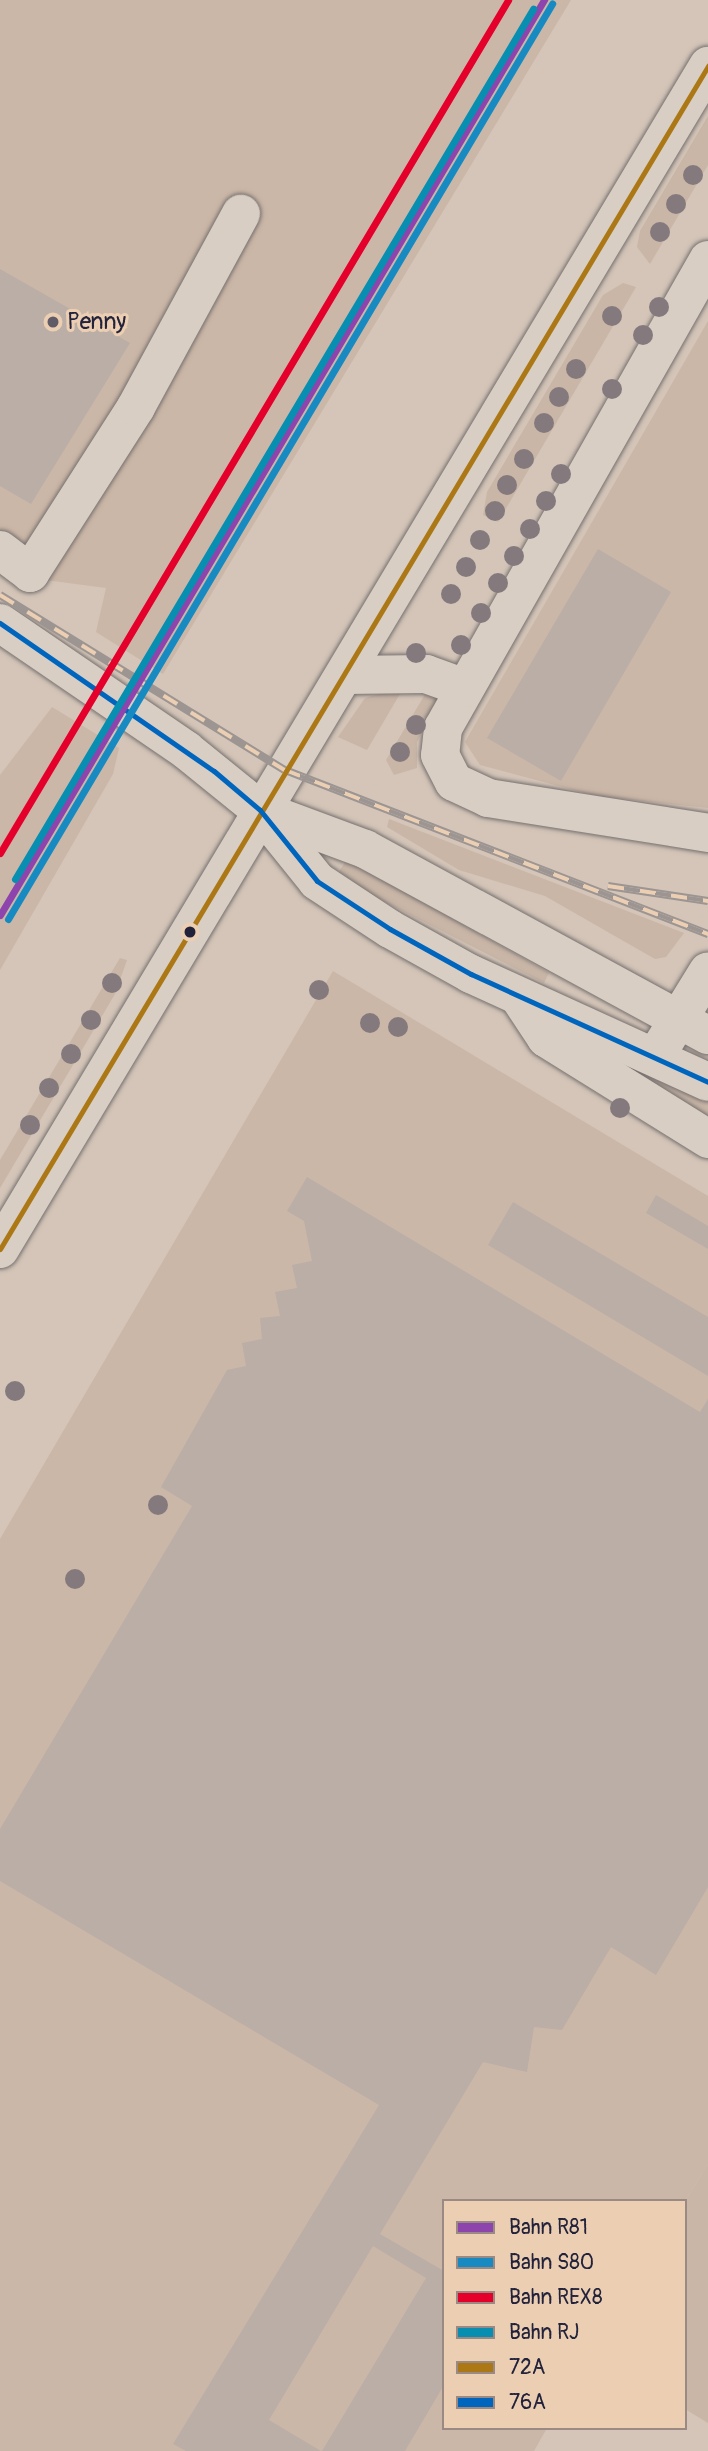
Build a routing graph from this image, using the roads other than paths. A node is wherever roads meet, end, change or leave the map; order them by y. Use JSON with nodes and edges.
{"nodes":[{"id":1,"x":708,"y":66,"type":"edge"},
{"id":2,"x":241,"y":214,"type":"dead end"},
{"id":3,"x":708,"y":260,"type":"edge"},
{"id":4,"x":0,"y":550,"type":"edge"},
{"id":5,"x":30,"y":573,"type":"junction"},
{"id":6,"x":3,"y":625,"type":"edge"},
{"id":7,"x":345,"y":676,"type":"junction"},
{"id":8,"x":465,"y":688,"type":"junction"},
{"id":9,"x":260,"y":810,"type":"junction"},
{"id":10,"x":708,"y":833,"type":"edge"},
{"id":11,"x":708,"y":971,"type":"edge"},
{"id":12,"x":519,"y":997,"type":"junction"},
{"id":13,"x":694,"y":1027,"type":"edge"},
{"id":14,"x":657,"y":1054,"type":"junction"},
{"id":15,"x":708,"y":1082,"type":"edge"},
{"id":16,"x":708,"y":1139,"type":"edge"},
{"id":17,"x":0,"y":1249,"type":"edge"}],
"edges":[{"from":1,"to":7,"type":"main road"},
{"from":2,"to":5,"type":"main road"},
{"from":3,"to":8,"type":"main road"},
{"from":4,"to":5,"type":"main road"},
{"from":5,"to":6,"type":"main road"},
{"from":6,"to":9,"type":"main road"},
{"from":7,"to":8,"type":"main road"},
{"from":7,"to":9,"type":"main road"},
{"from":8,"to":10,"type":"main road"},
{"from":9,"to":12,"type":"main road"},
{"from":9,"to":13,"type":"main road"},
{"from":9,"to":17,"type":"main road"},
{"from":11,"to":13,"type":"main road"},
{"from":12,"to":14,"type":"main road"},
{"from":12,"to":16,"type":"main road"},
{"from":13,"to":14,"type":"main road"},
{"from":14,"to":15,"type":"main road"}]}
